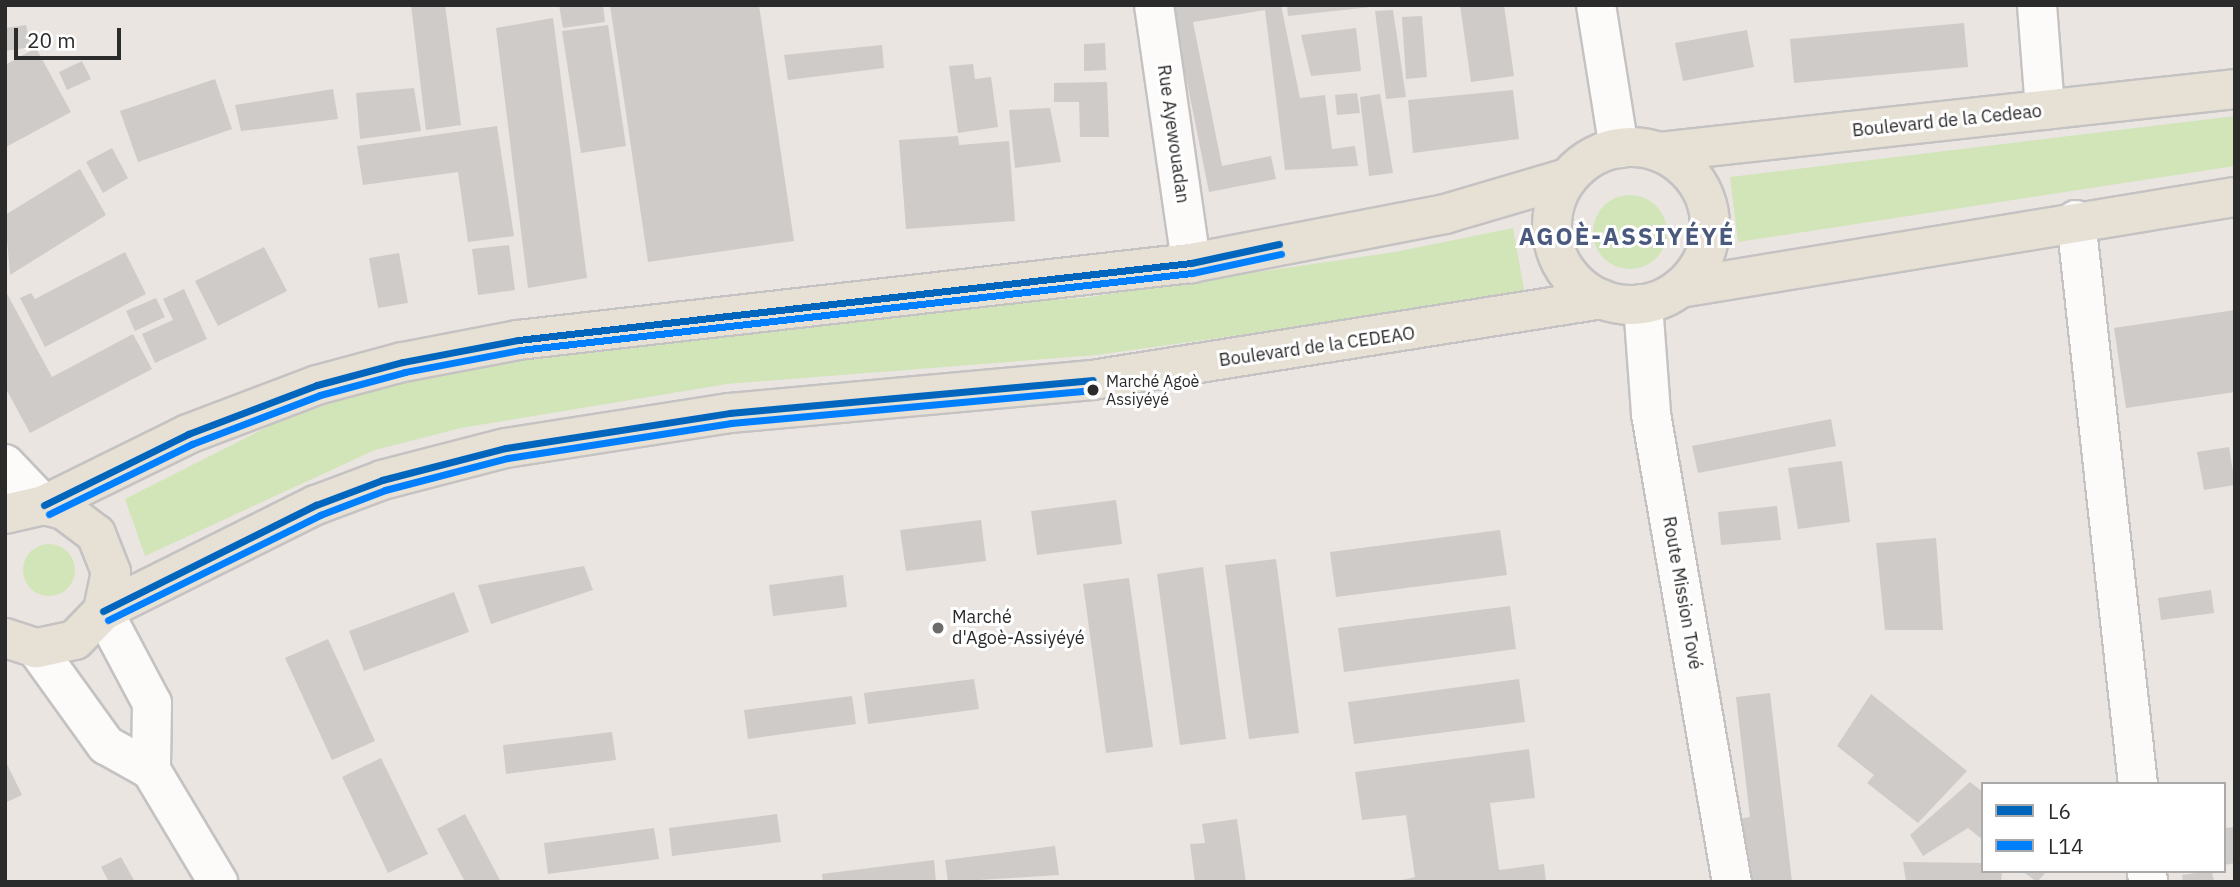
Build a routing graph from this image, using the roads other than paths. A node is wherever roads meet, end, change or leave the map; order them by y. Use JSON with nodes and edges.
{"nodes":[{"id":1,"x":1154,"y":5,"type":"edge"},
{"id":2,"x":1596,"y":5,"type":"edge"},
{"id":3,"x":2037,"y":5,"type":"edge"},
{"id":4,"x":2235,"y":89,"type":"edge"},
{"id":5,"x":2045,"y":110,"type":"junction"},
{"id":6,"x":1619,"y":148,"type":"junction"},
{"id":7,"x":1660,"y":152,"type":"junction"},
{"id":8,"x":1567,"y":178,"type":"junction"},
{"id":9,"x":2235,"y":197,"type":"edge"},
{"id":10,"x":2076,"y":220,"type":"junction"},
{"id":11,"x":1191,"y":263,"type":"junction"},
{"id":12,"x":1681,"y":288,"type":"junction"},
{"id":13,"x":1602,"y":299,"type":"junction"},
{"id":14,"x":1643,"y":304,"type":"junction"},
{"id":15,"x":5,"y":464,"type":"edge"},
{"id":16,"x":44,"y":505,"type":"junction"},
{"id":17,"x":5,"y":514,"type":"edge"},
{"id":18,"x":103,"y":611,"type":"junction"},
{"id":19,"x":15,"y":649,"type":"edge"},
{"id":20,"x":151,"y":770,"type":"junction"},
{"id":21,"x":2138,"y":782,"type":"edge"},
{"id":22,"x":218,"y":882,"type":"edge"},
{"id":23,"x":1732,"y":882,"type":"edge"}],
"edges":[{"from":1,"to":11,"type":"street","name":"Rue Ayewouadan"},
{"from":2,"to":6,"type":"street"},
{"from":3,"to":5,"type":"street"},
{"from":4,"to":5,"type":"main road","name":"Boulevard de la Cedeao"},
{"from":5,"to":7,"type":"main road","name":"Boulevard de la Cedeao"},
{"from":6,"to":7,"type":"main road","name":"Boulevard de la Cedeao"},
{"from":6,"to":8,"type":"main road","name":"Boulevard de la Cedeao"},
{"from":7,"to":12,"type":"main road"},
{"from":8,"to":11,"type":"main road"},
{"from":8,"to":13,"type":"main road"},
{"from":9,"to":10,"type":"main road"},
{"from":10,"to":12,"type":"main road"},
{"from":10,"to":21,"type":"street"},
{"from":11,"to":16,"type":"main road"},
{"from":12,"to":14,"type":"main road"},
{"from":13,"to":14,"type":"main road"},
{"from":13,"to":18,"type":"main road","name":"Boulevard de la CEDEAO"},
{"from":14,"to":23,"type":"street","name":"Route Mission Tové"},
{"from":15,"to":16,"type":"street"},
{"from":16,"to":17,"type":"main road"},
{"from":16,"to":18,"type":"main road"},
{"from":18,"to":19,"type":"main road","name":"Boulevard de la CEDEAO"},
{"from":18,"to":20,"type":"street"},
{"from":19,"to":20,"type":"street"},
{"from":20,"to":22,"type":"street"}]}
